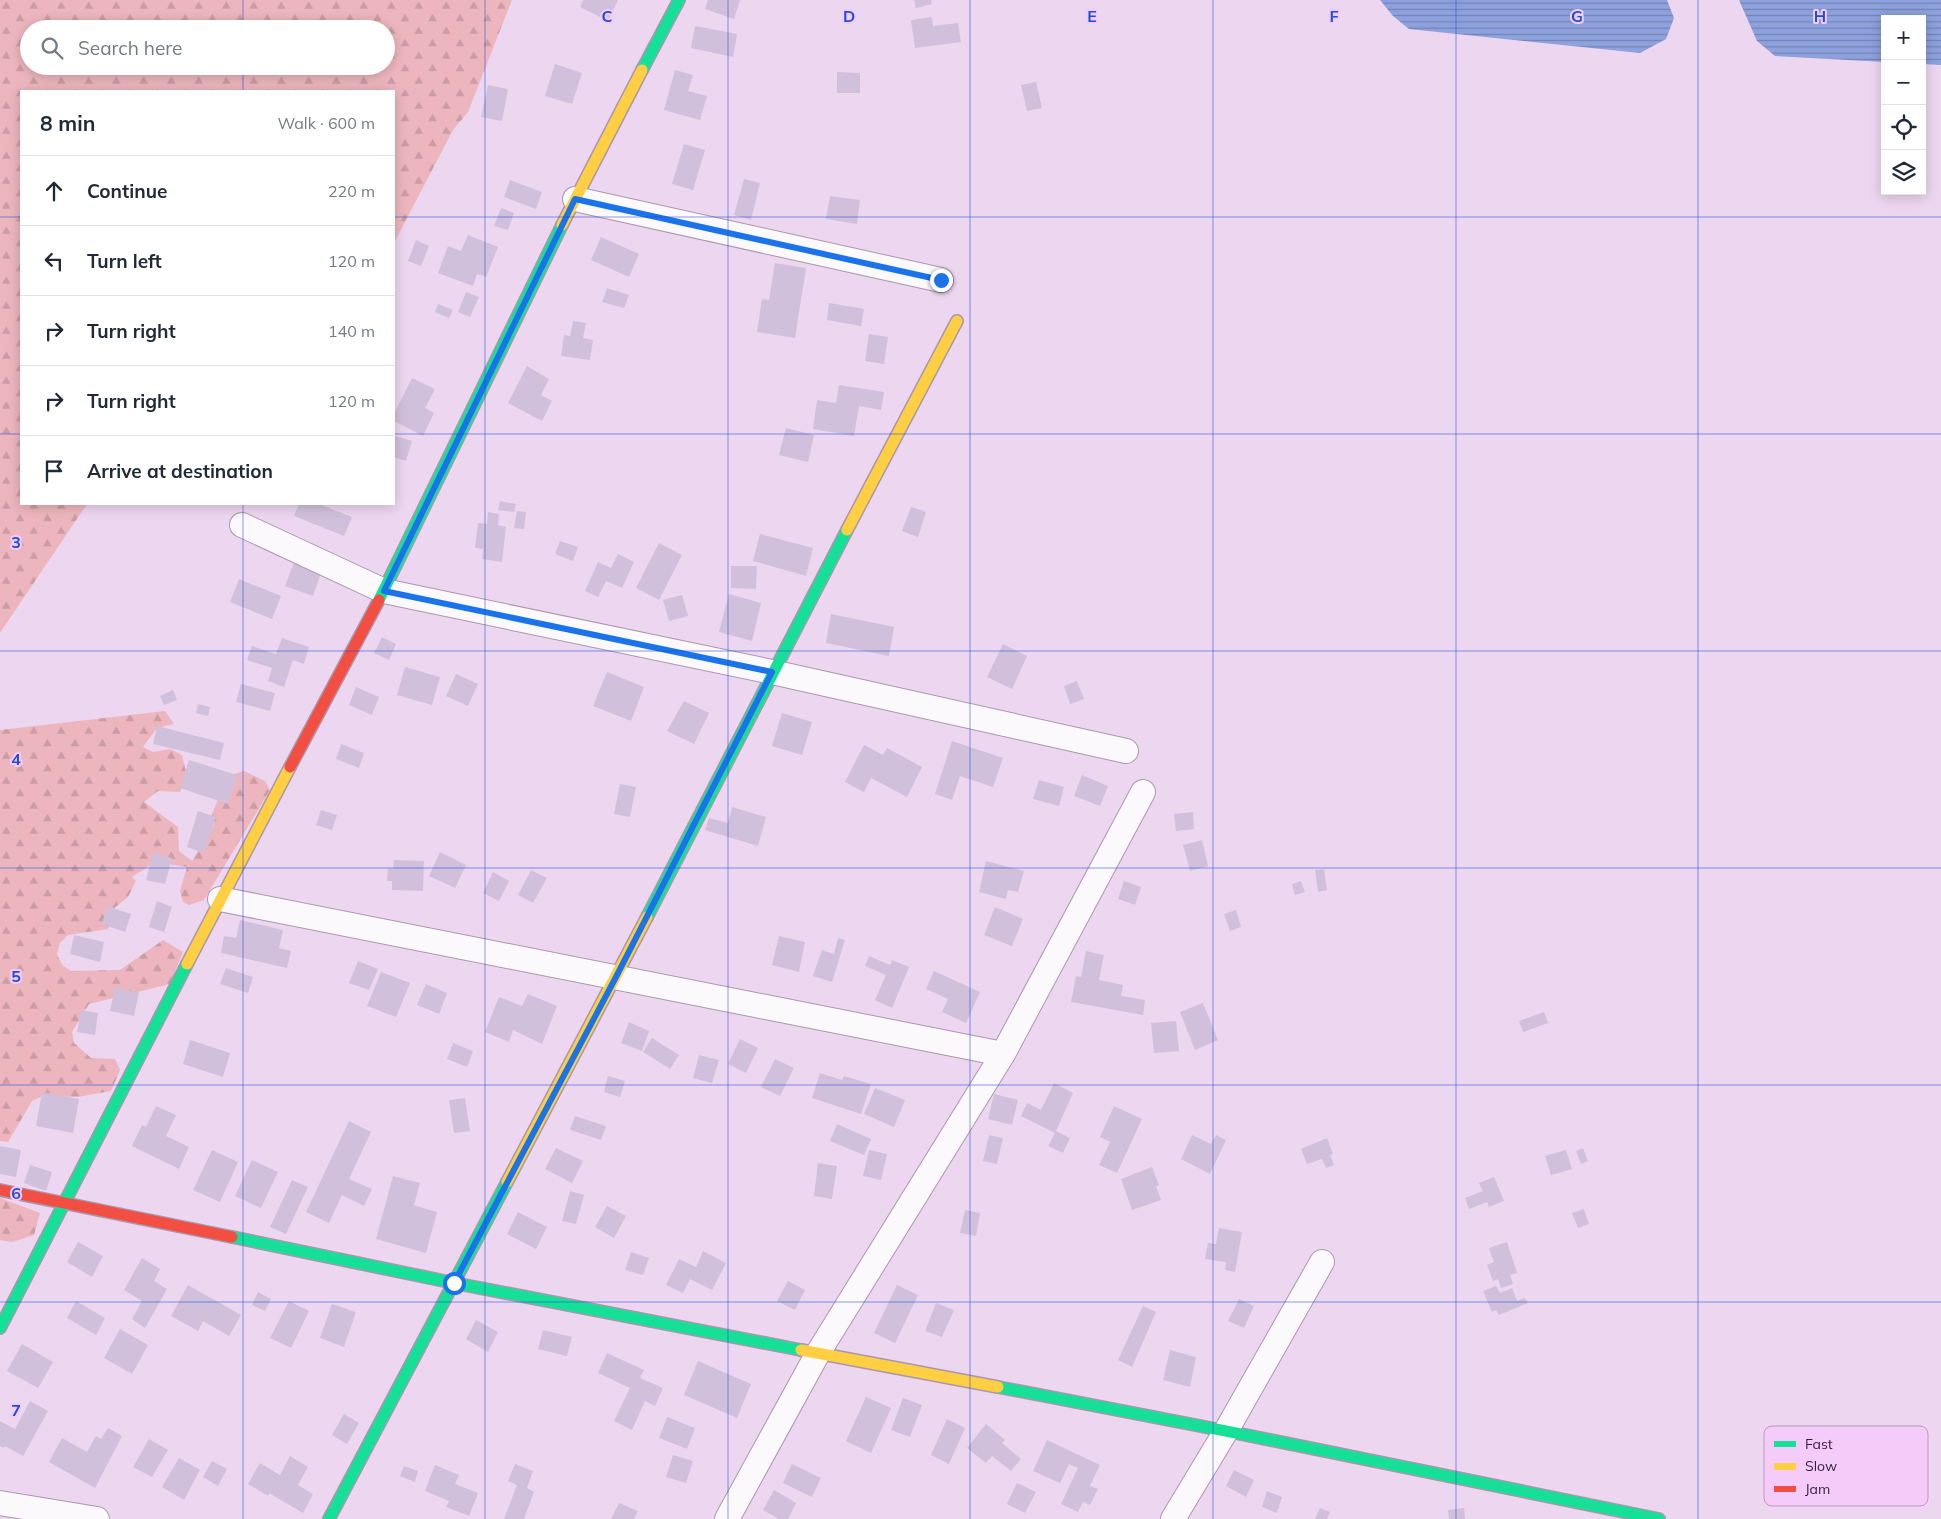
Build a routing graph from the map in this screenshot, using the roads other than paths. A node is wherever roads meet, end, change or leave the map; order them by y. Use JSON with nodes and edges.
{"nodes":[{"id":1,"x":680,"y":0,"type":"edge"},
{"id":2,"x":575,"y":199,"type":"junction"},
{"id":3,"x":941,"y":280,"type":"dead end"},
{"id":4,"x":957,"y":321,"type":"dead end"},
{"id":5,"x":242,"y":525,"type":"dead end"},
{"id":6,"x":384,"y":591,"type":"junction"},
{"id":7,"x":772,"y":672,"type":"junction"},
{"id":8,"x":1126,"y":751,"type":"dead end"},
{"id":9,"x":1143,"y":792,"type":"dead end"},
{"id":10,"x":220,"y":898,"type":"junction"},
{"id":11,"x":616,"y":977,"type":"junction"},
{"id":12,"x":1003,"y":1054,"type":"junction"},
{"id":13,"x":0,"y":1190,"type":"edge"},
{"id":14,"x":65,"y":1202,"type":"junction"},
{"id":15,"x":1322,"y":1262,"type":"dead end"},
{"id":16,"x":454,"y":1283,"type":"junction"},
{"id":17,"x":0,"y":1328,"type":"edge"},
{"id":18,"x":818,"y":1352,"type":"junction"},
{"id":19,"x":1226,"y":1431,"type":"junction"},
{"id":20,"x":0,"y":1503,"type":"edge"},
{"id":21,"x":97,"y":1519,"type":"edge"},
{"id":22,"x":330,"y":1519,"type":"edge"},
{"id":23,"x":727,"y":1519,"type":"edge"},
{"id":24,"x":1173,"y":1519,"type":"edge"},
{"id":25,"x":1659,"y":1519,"type":"edge"}],
"edges":[{"from":1,"to":2,"type":"street"},
{"from":2,"to":3,"type":"street"},
{"from":2,"to":6,"type":"street"},
{"from":4,"to":7,"type":"street"},
{"from":5,"to":6,"type":"street"},
{"from":6,"to":7,"type":"street"},
{"from":6,"to":10,"type":"street"},
{"from":7,"to":8,"type":"street"},
{"from":7,"to":11,"type":"street"},
{"from":9,"to":12,"type":"street"},
{"from":10,"to":11,"type":"street"},
{"from":10,"to":14,"type":"street"},
{"from":11,"to":12,"type":"street"},
{"from":11,"to":16,"type":"street"},
{"from":12,"to":18,"type":"street"},
{"from":13,"to":14,"type":"street"},
{"from":14,"to":16,"type":"street"},
{"from":14,"to":17,"type":"street"},
{"from":15,"to":19,"type":"street"},
{"from":16,"to":18,"type":"street"},
{"from":16,"to":22,"type":"street"},
{"from":18,"to":19,"type":"street"},
{"from":18,"to":23,"type":"street"},
{"from":19,"to":24,"type":"street"},
{"from":19,"to":25,"type":"street"},
{"from":20,"to":21,"type":"street"}]}
